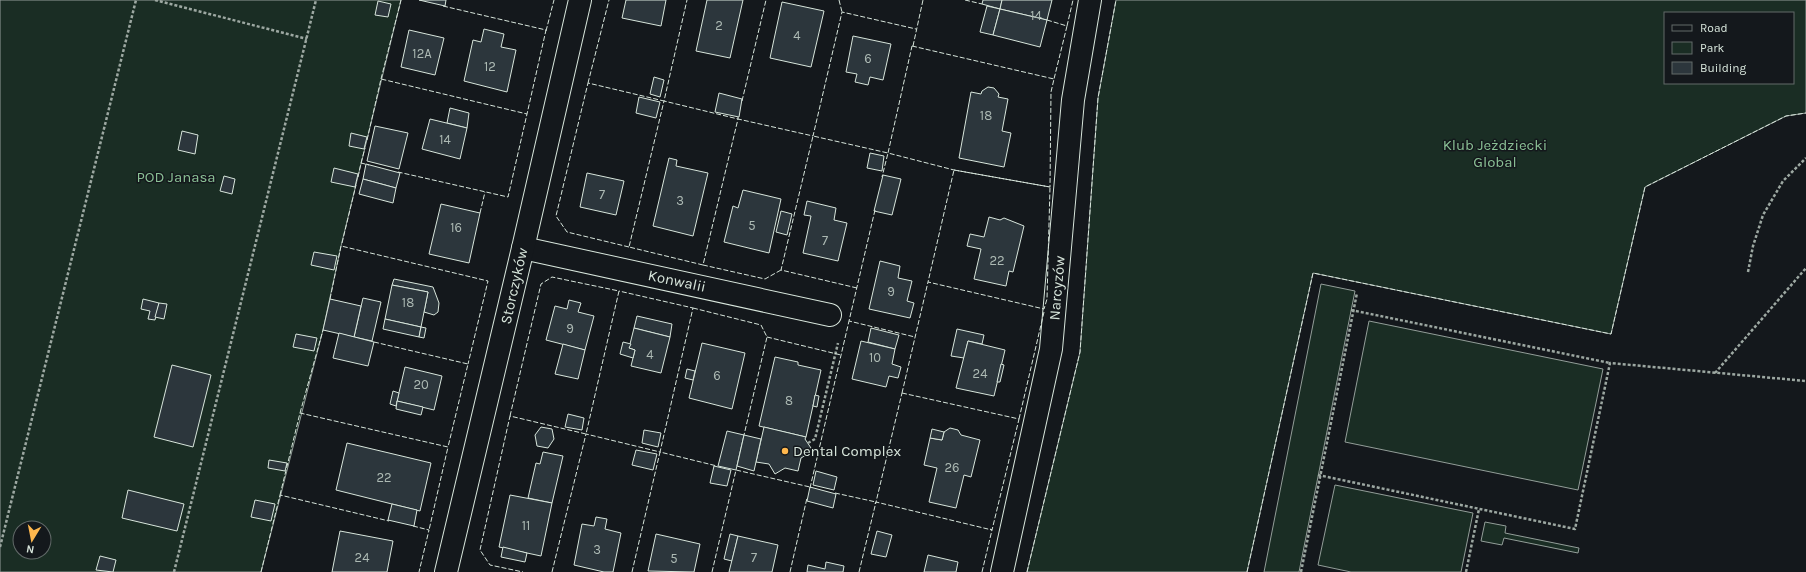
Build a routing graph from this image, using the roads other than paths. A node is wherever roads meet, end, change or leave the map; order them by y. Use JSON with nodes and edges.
{"nodes":[{"id":1,"x":580,"y":0,"type":"edge"},
{"id":2,"x":1090,"y":0,"type":"edge"},
{"id":3,"x":523,"y":248,"type":"junction"},
{"id":4,"x":830,"y":315,"type":"dead end"},
{"id":5,"x":446,"y":572,"type":"edge"},
{"id":6,"x":1002,"y":572,"type":"edge"}],
"edges":[{"from":1,"to":3,"type":"street","name":"Storczyków"},
{"from":2,"to":6,"type":"street","name":"Narcyzów"},
{"from":3,"to":4,"type":"street","name":"Konwalii"},
{"from":3,"to":5,"type":"street","name":"Storczyków"}]}
